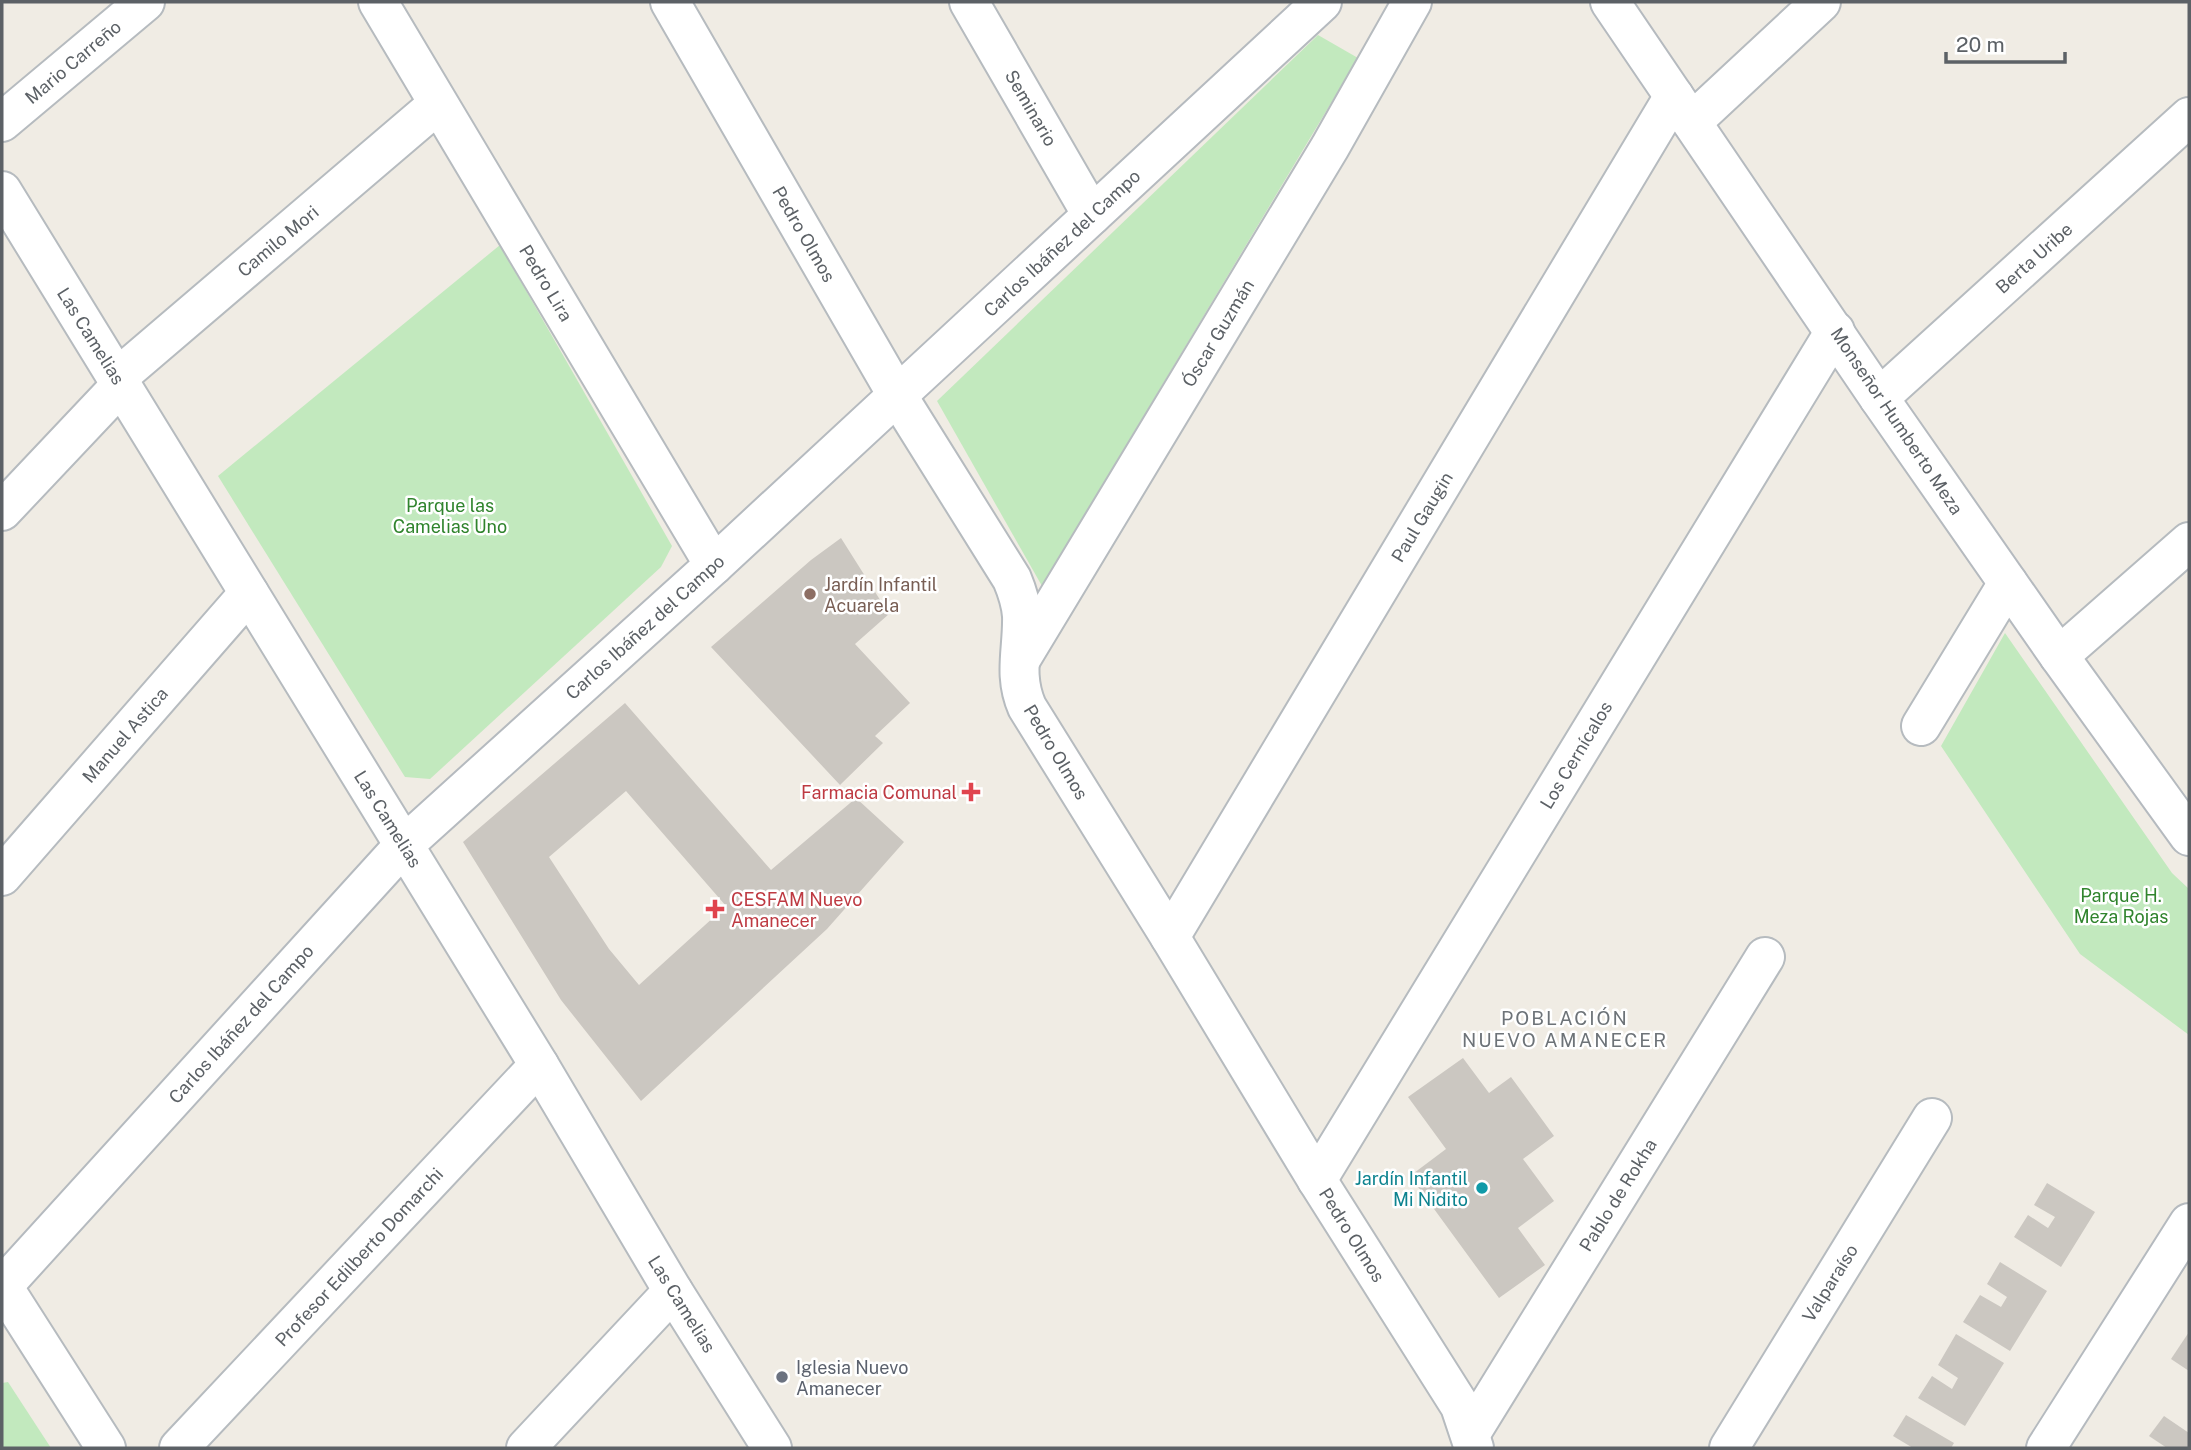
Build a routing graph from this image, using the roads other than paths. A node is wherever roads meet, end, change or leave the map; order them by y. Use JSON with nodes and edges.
{"nodes":[{"id":1,"x":145,"y":2,"type":"edge"},
{"id":2,"x":378,"y":2,"type":"edge"},
{"id":3,"x":670,"y":2,"type":"edge"},
{"id":4,"x":969,"y":2,"type":"edge"},
{"id":5,"x":1322,"y":2,"type":"edge"},
{"id":6,"x":1412,"y":2,"type":"edge"},
{"id":7,"x":1610,"y":2,"type":"edge"},
{"id":8,"x":1821,"y":2,"type":"edge"},
{"id":9,"x":439,"y":104,"type":"junction"},
{"id":10,"x":1683,"y":109,"type":"junction"},
{"id":11,"x":2189,"y":117,"type":"edge"},
{"id":12,"x":2,"y":122,"type":"edge"},
{"id":13,"x":2,"y":191,"type":"edge"},
{"id":14,"x":1092,"y":215,"type":"junction"},
{"id":15,"x":1835,"y":331,"type":"junction"},
{"id":16,"x":119,"y":381,"type":"junction"},
{"id":17,"x":897,"y":395,"type":"junction"},
{"id":18,"x":1879,"y":398,"type":"junction"},
{"id":19,"x":2,"y":512,"type":"edge"},
{"id":20,"x":2189,"y":542,"type":"edge"},
{"id":21,"x":714,"y":565,"type":"junction"},
{"id":22,"x":2008,"y":583,"type":"junction"},
{"id":23,"x":249,"y":593,"type":"junction"},
{"id":24,"x":2059,"y":656,"type":"junction"},
{"id":25,"x":1019,"y":662,"type":"junction"},
{"id":26,"x":1921,"y":726,"type":"dead end"},
{"id":27,"x":2189,"y":836,"type":"edge"},
{"id":28,"x":404,"y":845,"type":"junction"},
{"id":29,"x":2,"y":876,"type":"edge"},
{"id":30,"x":1170,"y":937,"type":"junction"},
{"id":31,"x":1765,"y":957,"type":"dead end"},
{"id":32,"x":539,"y":1065,"type":"junction"},
{"id":33,"x":1932,"y":1118,"type":"dead end"},
{"id":34,"x":1317,"y":1180,"type":"junction"},
{"id":35,"x":2189,"y":1223,"type":"edge"},
{"id":36,"x":2,"y":1286,"type":"edge"},
{"id":37,"x":673,"y":1291,"type":"junction"},
{"id":38,"x":1473,"y":1441,"type":"edge"},
{"id":39,"x":106,"y":1448,"type":"edge"},
{"id":40,"x":179,"y":1448,"type":"edge"},
{"id":41,"x":526,"y":1448,"type":"edge"},
{"id":42,"x":772,"y":1448,"type":"edge"},
{"id":43,"x":1729,"y":1448,"type":"edge"},
{"id":44,"x":2046,"y":1448,"type":"edge"}],
"edges":[{"from":1,"to":12,"type":"street","name":"Mario Carreño"},
{"from":2,"to":9,"type":"street","name":"Pedro Lira"},
{"from":3,"to":17,"type":"street","name":"Pedro Olmos"},
{"from":4,"to":14,"type":"street","name":"Seminario"},
{"from":5,"to":14,"type":"street","name":"Carlos Ibáñez del Campo"},
{"from":6,"to":25,"type":"street","name":"Óscar Guzmán"},
{"from":7,"to":10,"type":"street","name":"Monseñor Humberto Meza"},
{"from":8,"to":10,"type":"street","name":"Paul Gaugin"},
{"from":9,"to":16,"type":"street","name":"Camilo Mori"},
{"from":9,"to":21,"type":"street","name":"Pedro Lira"},
{"from":10,"to":15,"type":"street","name":"Monseñor Humberto Meza"},
{"from":10,"to":30,"type":"street","name":"Paul Gaugin"},
{"from":11,"to":18,"type":"street","name":"Berta Uribe"},
{"from":13,"to":16,"type":"street","name":"Las Camelias"},
{"from":14,"to":17,"type":"street","name":"Carlos Ibáñez del Campo"},
{"from":15,"to":18,"type":"street","name":"Monseñor Humberto Meza"},
{"from":15,"to":34,"type":"street","name":"Los Cernícalos"},
{"from":16,"to":19,"type":"street","name":"Camilo Mori"},
{"from":16,"to":23,"type":"street","name":"Las Camelias"},
{"from":17,"to":21,"type":"street","name":"Carlos Ibáñez del Campo"},
{"from":17,"to":25,"type":"street","name":"Pedro Olmos"},
{"from":18,"to":22,"type":"street","name":"Monseñor Humberto Meza"},
{"from":20,"to":24,"type":"street"},
{"from":21,"to":28,"type":"street","name":"Carlos Ibáñez del Campo"},
{"from":22,"to":24,"type":"street","name":"Monseñor Humberto Meza"},
{"from":22,"to":26,"type":"street"},
{"from":23,"to":28,"type":"street","name":"Las Camelias"},
{"from":23,"to":29,"type":"street","name":"Manuel Astica"},
{"from":24,"to":27,"type":"street","name":"Monseñor Humberto Meza"},
{"from":25,"to":30,"type":"street","name":"Pedro Olmos"},
{"from":28,"to":32,"type":"street","name":"Las Camelias"},
{"from":28,"to":36,"type":"street","name":"Carlos Ibáñez del Campo"},
{"from":30,"to":34,"type":"street","name":"Pedro Olmos"},
{"from":31,"to":38,"type":"street","name":"Pablo de Rokha"},
{"from":32,"to":37,"type":"street","name":"Las Camelias"},
{"from":32,"to":40,"type":"street","name":"Profesor Edilberto Domarchi"},
{"from":33,"to":43,"type":"street","name":"Valparaíso"},
{"from":34,"to":38,"type":"street","name":"Pedro Olmos"},
{"from":35,"to":44,"type":"street"},
{"from":36,"to":39,"type":"street"},
{"from":37,"to":41,"type":"street"},
{"from":37,"to":42,"type":"street","name":"Las Camelias"}]}
